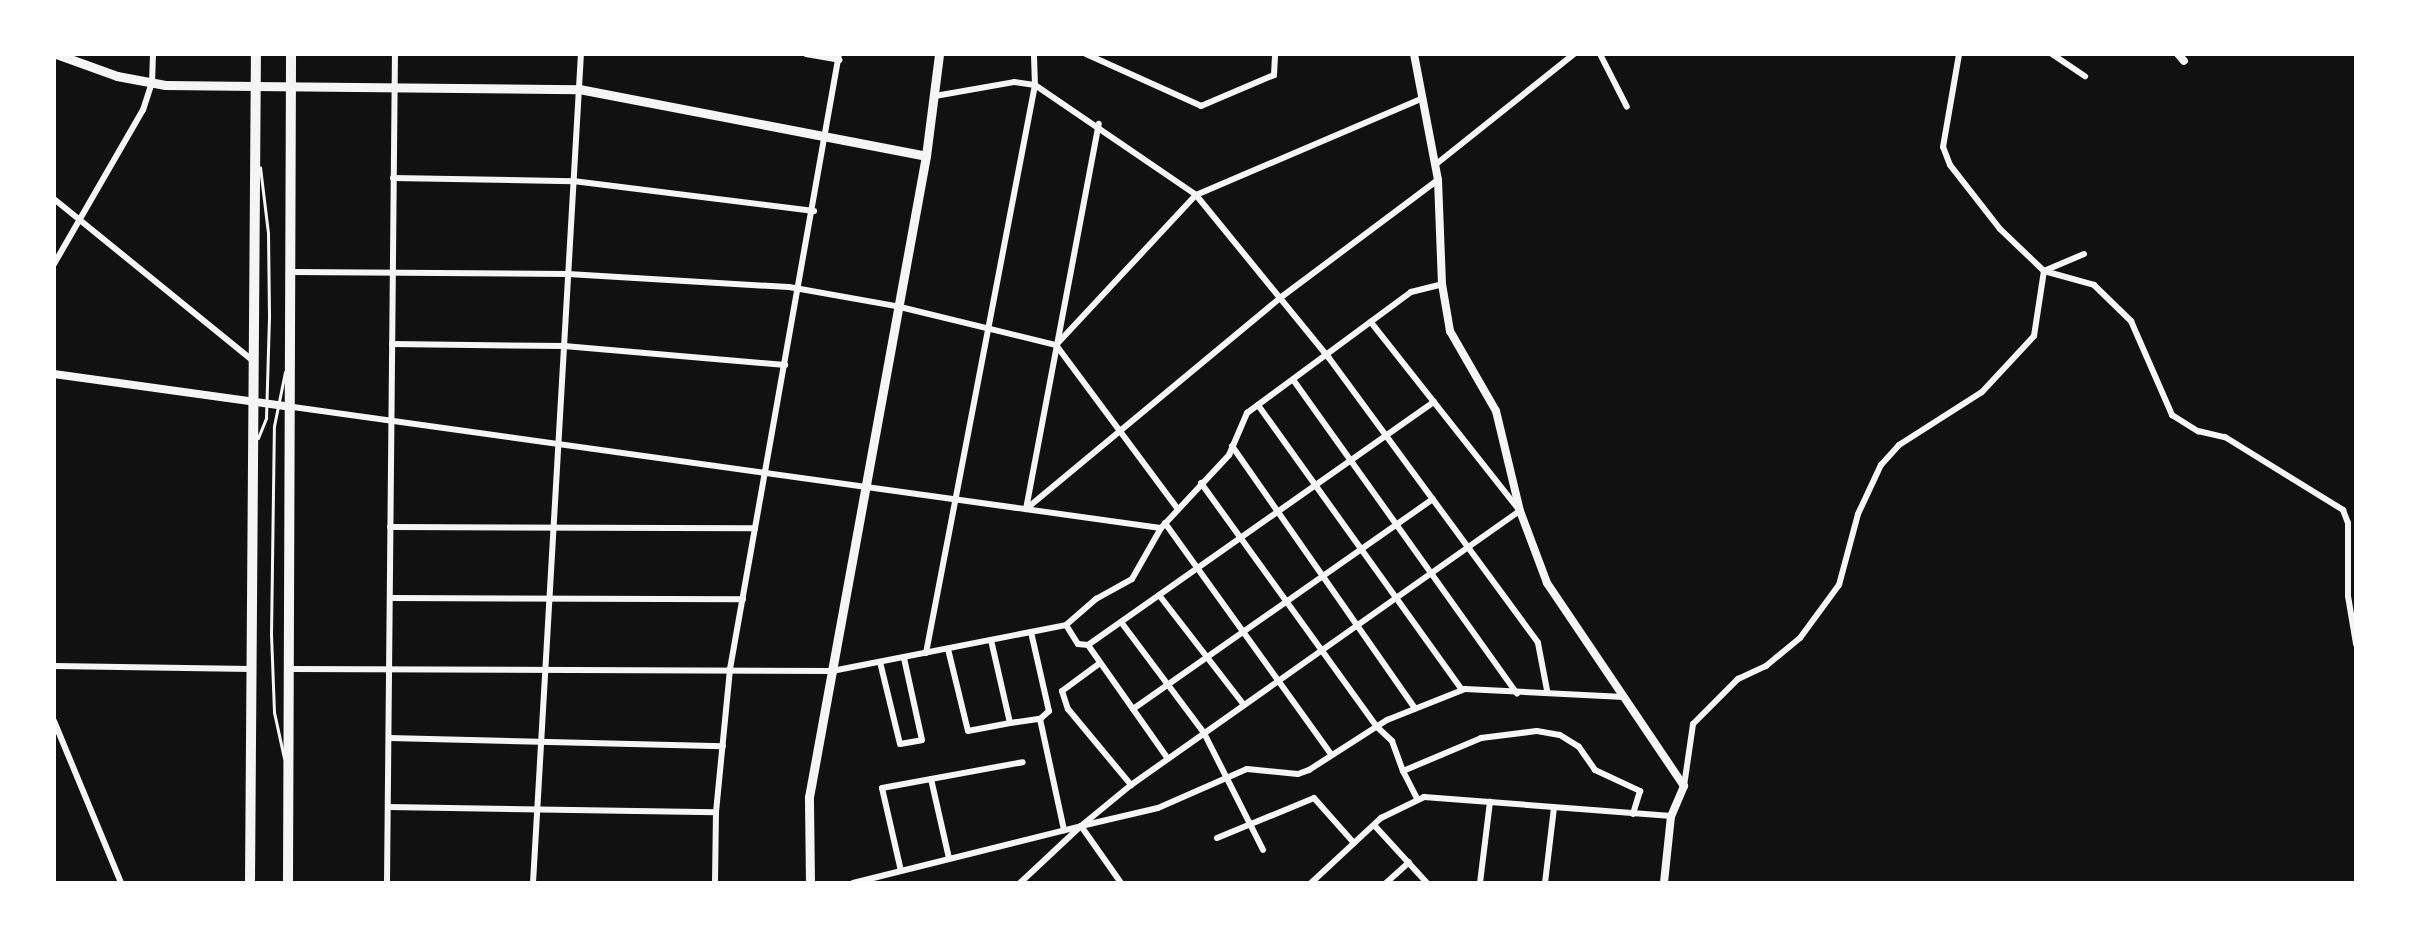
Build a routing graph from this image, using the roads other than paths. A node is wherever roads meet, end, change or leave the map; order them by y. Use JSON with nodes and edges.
{"nodes":[{"id":1,"x":56,"y":54,"type":"edge"},
{"id":2,"x":153,"y":54,"type":"edge"},
{"id":3,"x":256,"y":54,"type":"edge"},
{"id":4,"x":291,"y":54,"type":"edge"},
{"id":5,"x":395,"y":54,"type":"edge"},
{"id":6,"x":581,"y":54,"type":"edge"},
{"id":7,"x":806,"y":54,"type":"edge"},
{"id":8,"x":939,"y":54,"type":"edge"},
{"id":9,"x":1034,"y":54,"type":"edge"},
{"id":10,"x":1086,"y":54,"type":"edge"},
{"id":11,"x":1275,"y":54,"type":"edge"},
{"id":12,"x":1414,"y":54,"type":"edge"},
{"id":13,"x":1574,"y":54,"type":"edge"},
{"id":14,"x":1600,"y":54,"type":"edge"},
{"id":15,"x":1959,"y":54,"type":"edge"},
{"id":16,"x":2052,"y":54,"type":"edge"},
{"id":17,"x":839,"y":57,"type":"edge"},
{"id":18,"x":2085,"y":76,"type":"dead end"},
{"id":19,"x":152,"y":83,"type":"junction"},
{"id":20,"x":1035,"y":85,"type":"junction"},
{"id":21,"x":255,"y":86,"type":"junction"},
{"id":22,"x":290,"y":86,"type":"junction"},
{"id":23,"x":394,"y":87,"type":"junction"},
{"id":24,"x":579,"y":89,"type":"junction"},
{"id":25,"x":935,"y":96,"type":"junction"},
{"id":26,"x":1423,"y":98,"type":"junction"},
{"id":27,"x":1627,"y":107,"type":"dead end"},
{"id":28,"x":1099,"y":124,"type":"junction"},
{"id":29,"x":255,"y":128,"type":"junction"},
{"id":30,"x":828,"y":138,"type":"junction"},
{"id":31,"x":926,"y":156,"type":"junction"},
{"id":32,"x":1435,"y":165,"type":"junction"},
{"id":33,"x":393,"y":178,"type":"junction"},
{"id":34,"x":1438,"y":180,"type":"junction"},
{"id":35,"x":573,"y":181,"type":"junction"},
{"id":36,"x":1196,"y":195,"type":"junction"},
{"id":37,"x":54,"y":199,"type":"edge"},
{"id":38,"x":814,"y":211,"type":"junction"},
{"id":39,"x":78,"y":219,"type":"junction"},
{"id":40,"x":2084,"y":254,"type":"dead end"},
{"id":41,"x":54,"y":264,"type":"edge"},
{"id":42,"x":393,"y":271,"type":"junction"},
{"id":43,"x":2044,"y":271,"type":"junction"},
{"id":44,"x":293,"y":272,"type":"junction"},
{"id":45,"x":568,"y":274,"type":"junction"},
{"id":46,"x":1442,"y":284,"type":"junction"},
{"id":47,"x":800,"y":288,"type":"junction"},
{"id":48,"x":1280,"y":298,"type":"junction"},
{"id":49,"x":896,"y":306,"type":"junction"},
{"id":50,"x":1371,"y":322,"type":"junction"},
{"id":51,"x":987,"y":332,"type":"junction"},
{"id":52,"x":392,"y":344,"type":"junction"},
{"id":53,"x":1056,"y":345,"type":"junction"},
{"id":54,"x":564,"y":346,"type":"junction"},
{"id":55,"x":293,"y":349,"type":"junction"},
{"id":56,"x":1329,"y":358,"type":"junction"},
{"id":57,"x":253,"y":361,"type":"junction"},
{"id":58,"x":785,"y":365,"type":"junction"},
{"id":59,"x":54,"y":374,"type":"edge"},
{"id":60,"x":1294,"y":381,"type":"junction"},
{"id":61,"x":253,"y":402,"type":"junction"},
{"id":62,"x":1434,"y":402,"type":"junction"},
{"id":63,"x":271,"y":404,"type":"junction"},
{"id":64,"x":1258,"y":405,"type":"junction"},
{"id":65,"x":293,"y":407,"type":"junction"},
{"id":66,"x":391,"y":420,"type":"junction"},
{"id":67,"x":1120,"y":433,"type":"junction"},
{"id":68,"x":1386,"y":435,"type":"junction"},
{"id":69,"x":558,"y":443,"type":"junction"},
{"id":70,"x":1232,"y":446,"type":"junction"},
{"id":71,"x":253,"y":451,"type":"junction"},
{"id":72,"x":1350,"y":460,"type":"junction"},
{"id":73,"x":765,"y":472,"type":"junction"},
{"id":74,"x":1201,"y":483,"type":"junction"},
{"id":75,"x":1315,"y":485,"type":"junction"},
{"id":76,"x":867,"y":486,"type":"junction"},
{"id":77,"x":955,"y":499,"type":"junction"},
{"id":78,"x":1433,"y":499,"type":"junction"},
{"id":79,"x":1026,"y":509,"type":"junction"},
{"id":80,"x":1178,"y":509,"type":"junction"},
{"id":81,"x":1278,"y":511,"type":"junction"},
{"id":82,"x":1520,"y":511,"type":"junction"},
{"id":83,"x":1396,"y":525,"type":"junction"},
{"id":84,"x":1163,"y":526,"type":"junction"},
{"id":85,"x":390,"y":527,"type":"junction"},
{"id":86,"x":554,"y":527,"type":"junction"},
{"id":87,"x":755,"y":528,"type":"junction"},
{"id":88,"x":1240,"y":538,"type":"junction"},
{"id":89,"x":1469,"y":547,"type":"junction"},
{"id":90,"x":1361,"y":549,"type":"junction"},
{"id":91,"x":1198,"y":568,"type":"junction"},
{"id":92,"x":1431,"y":573,"type":"junction"},
{"id":93,"x":1323,"y":576,"type":"junction"},
{"id":94,"x":1159,"y":595,"type":"junction"},
{"id":95,"x":390,"y":598,"type":"junction"},
{"id":96,"x":1396,"y":598,"type":"junction"},
{"id":97,"x":550,"y":599,"type":"junction"},
{"id":98,"x":743,"y":599,"type":"junction"},
{"id":99,"x":1286,"y":602,"type":"junction"},
{"id":100,"x":1121,"y":622,"type":"junction"},
{"id":101,"x":1066,"y":625,"type":"junction"},
{"id":102,"x":1357,"y":625,"type":"junction"},
{"id":103,"x":1244,"y":631,"type":"junction"},
{"id":104,"x":1031,"y":632,"type":"junction"},
{"id":105,"x":991,"y":640,"type":"junction"},
{"id":106,"x":2356,"y":644,"type":"edge"},
{"id":107,"x":1088,"y":645,"type":"junction"},
{"id":108,"x":948,"y":649,"type":"junction"},
{"id":109,"x":1321,"y":650,"type":"junction"},
{"id":110,"x":926,"y":653,"type":"junction"},
{"id":111,"x":1207,"y":657,"type":"junction"},
{"id":112,"x":904,"y":658,"type":"junction"},
{"id":113,"x":880,"y":662,"type":"junction"},
{"id":114,"x":1100,"y":663,"type":"junction"},
{"id":115,"x":54,"y":666,"type":"edge"},
{"id":116,"x":389,"y":667,"type":"junction"},
{"id":117,"x":545,"y":668,"type":"junction"},
{"id":118,"x":251,"y":669,"type":"junction"},
{"id":119,"x":290,"y":669,"type":"junction"},
{"id":120,"x":730,"y":669,"type":"junction"},
{"id":121,"x":832,"y":671,"type":"junction"},
{"id":122,"x":1278,"y":680,"type":"junction"},
{"id":123,"x":1169,"y":685,"type":"junction"},
{"id":124,"x":1462,"y":690,"type":"junction"},
{"id":125,"x":1547,"y":690,"type":"junction"},
{"id":126,"x":1517,"y":694,"type":"junction"},
{"id":127,"x":1625,"y":698,"type":"junction"},
{"id":128,"x":1244,"y":705,"type":"junction"},
{"id":129,"x":1415,"y":708,"type":"junction"},
{"id":130,"x":1133,"y":709,"type":"junction"},
{"id":131,"x":1040,"y":719,"type":"junction"},
{"id":132,"x":54,"y":721,"type":"edge"},
{"id":133,"x":1010,"y":723,"type":"junction"},
{"id":134,"x":1376,"y":726,"type":"junction"},
{"id":135,"x":1204,"y":733,"type":"junction"},
{"id":136,"x":389,"y":738,"type":"junction"},
{"id":137,"x":541,"y":742,"type":"junction"},
{"id":138,"x":723,"y":746,"type":"junction"},
{"id":139,"x":1331,"y":754,"type":"junction"},
{"id":140,"x":1168,"y":759,"type":"junction"},
{"id":141,"x":1023,"y":762,"type":"dead end"},
{"id":142,"x":1403,"y":771,"type":"junction"},
{"id":143,"x":1228,"y":775,"type":"junction"},
{"id":144,"x":931,"y":779,"type":"junction"},
{"id":145,"x":289,"y":781,"type":"junction"},
{"id":146,"x":1131,"y":785,"type":"junction"},
{"id":147,"x":1684,"y":786,"type":"junction"},
{"id":148,"x":1417,"y":799,"type":"junction"},
{"id":149,"x":1490,"y":802,"type":"junction"},
{"id":150,"x":388,"y":807,"type":"junction"},
{"id":151,"x":1554,"y":808,"type":"junction"},
{"id":152,"x":537,"y":809,"type":"junction"},
{"id":153,"x":716,"y":812,"type":"junction"},
{"id":154,"x":1633,"y":814,"type":"junction"},
{"id":155,"x":1671,"y":816,"type":"junction"},
{"id":156,"x":1250,"y":824,"type":"junction"},
{"id":157,"x":1374,"y":825,"type":"junction"},
{"id":158,"x":1081,"y":826,"type":"junction"},
{"id":159,"x":1064,"y":830,"type":"junction"},
{"id":160,"x":1217,"y":838,"type":"dead end"},
{"id":161,"x":1354,"y":843,"type":"junction"},
{"id":162,"x":1263,"y":850,"type":"dead end"},
{"id":163,"x":949,"y":858,"type":"junction"},
{"id":164,"x":1409,"y":862,"type":"junction"},
{"id":165,"x":901,"y":871,"type":"junction"},
{"id":166,"x":121,"y":883,"type":"edge"},
{"id":167,"x":250,"y":883,"type":"edge"},
{"id":168,"x":288,"y":883,"type":"edge"},
{"id":169,"x":387,"y":883,"type":"edge"},
{"id":170,"x":533,"y":883,"type":"edge"},
{"id":171,"x":715,"y":883,"type":"edge"},
{"id":172,"x":810,"y":883,"type":"edge"},
{"id":173,"x":853,"y":883,"type":"edge"},
{"id":174,"x":1020,"y":883,"type":"edge"},
{"id":175,"x":1121,"y":883,"type":"edge"},
{"id":176,"x":1311,"y":883,"type":"edge"},
{"id":177,"x":1386,"y":883,"type":"edge"},
{"id":178,"x":1427,"y":883,"type":"edge"},
{"id":179,"x":1480,"y":883,"type":"edge"},
{"id":180,"x":1545,"y":883,"type":"edge"},
{"id":181,"x":1664,"y":883,"type":"edge"}],
"edges":[{"from":1,"to":19,"type":"main road"},
{"from":2,"to":19,"type":"street"},
{"from":3,"to":21,"type":"main road"},
{"from":4,"to":22,"type":"main road"},
{"from":5,"to":23,"type":"street"},
{"from":6,"to":24,"type":"street"},
{"from":7,"to":17,"type":"street"},
{"from":8,"to":25,"type":"main road"},
{"from":9,"to":20,"type":"street"},
{"from":10,"to":11,"type":"street"},
{"from":12,"to":26,"type":"street"},
{"from":13,"to":32,"type":"street"},
{"from":14,"to":27,"type":"street"},
{"from":15,"to":43,"type":"street"},
{"from":16,"to":18,"type":"street"},
{"from":17,"to":30,"type":"street"},
{"from":19,"to":21,"type":"main road"},
{"from":19,"to":39,"type":"street"},
{"from":20,"to":25,"type":"street"},
{"from":20,"to":28,"type":"street"},
{"from":20,"to":51,"type":"street"},
{"from":21,"to":22,"type":"main road"},
{"from":21,"to":29,"type":"main road"},
{"from":22,"to":23,"type":"main road"},
{"from":22,"to":44,"type":"main road"},
{"from":23,"to":24,"type":"main road"},
{"from":23,"to":33,"type":"street"},
{"from":24,"to":30,"type":"main road"},
{"from":24,"to":35,"type":"street"},
{"from":25,"to":31,"type":"main road"},
{"from":26,"to":32,"type":"street"},
{"from":26,"to":36,"type":"street"},
{"from":28,"to":36,"type":"street"},
{"from":28,"to":53,"type":"street"},
{"from":29,"to":57,"type":"main road"},
{"from":29,"to":63,"type":"lane"},
{"from":30,"to":31,"type":"main road"},
{"from":30,"to":38,"type":"street"},
{"from":31,"to":49,"type":"main road"},
{"from":32,"to":34,"type":"street"},
{"from":33,"to":35,"type":"street"},
{"from":33,"to":42,"type":"street"},
{"from":34,"to":46,"type":"street"},
{"from":34,"to":48,"type":"street"},
{"from":35,"to":38,"type":"street"},
{"from":35,"to":45,"type":"street"},
{"from":36,"to":48,"type":"street"},
{"from":36,"to":53,"type":"street"},
{"from":37,"to":39,"type":"street"},
{"from":38,"to":47,"type":"street"},
{"from":39,"to":41,"type":"street"},
{"from":39,"to":57,"type":"street"},
{"from":40,"to":43,"type":"street"},
{"from":42,"to":44,"type":"street"},
{"from":42,"to":45,"type":"street"},
{"from":42,"to":52,"type":"street"},
{"from":43,"to":106,"type":"street"},
{"from":43,"to":147,"type":"street"},
{"from":44,"to":55,"type":"main road"},
{"from":45,"to":47,"type":"street"},
{"from":45,"to":54,"type":"street"},
{"from":46,"to":50,"type":"street"},
{"from":46,"to":82,"type":"street"},
{"from":47,"to":49,"type":"street"},
{"from":47,"to":58,"type":"street"},
{"from":48,"to":56,"type":"street"},
{"from":48,"to":67,"type":"street"},
{"from":49,"to":51,"type":"street"},
{"from":49,"to":76,"type":"main road"},
{"from":50,"to":56,"type":"street"},
{"from":50,"to":62,"type":"street"},
{"from":51,"to":53,"type":"street"},
{"from":51,"to":77,"type":"street"},
{"from":52,"to":54,"type":"street"},
{"from":52,"to":66,"type":"street"},
{"from":53,"to":67,"type":"street"},
{"from":53,"to":79,"type":"street"},
{"from":54,"to":58,"type":"street"},
{"from":54,"to":69,"type":"street"},
{"from":55,"to":63,"type":"lane"},
{"from":55,"to":65,"type":"main road"},
{"from":56,"to":60,"type":"street"},
{"from":56,"to":68,"type":"street"},
{"from":57,"to":61,"type":"main road"},
{"from":58,"to":73,"type":"street"},
{"from":59,"to":61,"type":"street"},
{"from":60,"to":64,"type":"street"},
{"from":60,"to":72,"type":"street"},
{"from":61,"to":63,"type":"street"},
{"from":61,"to":71,"type":"main road"},
{"from":62,"to":68,"type":"street"},
{"from":62,"to":82,"type":"street"},
{"from":63,"to":65,"type":"street"},
{"from":63,"to":71,"type":"lane"},
{"from":63,"to":145,"type":"lane"},
{"from":64,"to":70,"type":"street"},
{"from":64,"to":75,"type":"street"},
{"from":65,"to":66,"type":"street"},
{"from":65,"to":119,"type":"main road"},
{"from":66,"to":69,"type":"street"},
{"from":66,"to":85,"type":"street"},
{"from":67,"to":79,"type":"street"},
{"from":67,"to":80,"type":"street"},
{"from":68,"to":72,"type":"street"},
{"from":68,"to":78,"type":"street"},
{"from":69,"to":73,"type":"street"},
{"from":69,"to":86,"type":"street"},
{"from":70,"to":74,"type":"street"},
{"from":70,"to":81,"type":"street"},
{"from":71,"to":118,"type":"main road"},
{"from":72,"to":75,"type":"street"},
{"from":72,"to":83,"type":"street"},
{"from":73,"to":76,"type":"street"},
{"from":73,"to":87,"type":"street"},
{"from":74,"to":80,"type":"street"},
{"from":74,"to":88,"type":"street"},
{"from":75,"to":81,"type":"street"},
{"from":75,"to":90,"type":"street"},
{"from":76,"to":77,"type":"street"},
{"from":76,"to":121,"type":"main road"},
{"from":77,"to":79,"type":"street"},
{"from":77,"to":110,"type":"street"},
{"from":78,"to":83,"type":"street"},
{"from":78,"to":89,"type":"street"},
{"from":79,"to":84,"type":"street"},
{"from":80,"to":84,"type":"street"},
{"from":81,"to":88,"type":"street"},
{"from":81,"to":93,"type":"street"},
{"from":82,"to":89,"type":"street"},
{"from":82,"to":127,"type":"street"},
{"from":83,"to":90,"type":"street"},
{"from":83,"to":92,"type":"street"},
{"from":84,"to":91,"type":"street"},
{"from":84,"to":101,"type":"street"},
{"from":85,"to":86,"type":"street"},
{"from":85,"to":95,"type":"street"},
{"from":86,"to":87,"type":"street"},
{"from":86,"to":97,"type":"street"},
{"from":87,"to":98,"type":"street"},
{"from":88,"to":91,"type":"street"},
{"from":88,"to":99,"type":"street"},
{"from":89,"to":92,"type":"street"},
{"from":89,"to":125,"type":"street"},
{"from":90,"to":93,"type":"street"},
{"from":90,"to":96,"type":"street"},
{"from":91,"to":94,"type":"street"},
{"from":91,"to":103,"type":"street"},
{"from":92,"to":96,"type":"street"},
{"from":92,"to":126,"type":"street"},
{"from":93,"to":99,"type":"street"},
{"from":93,"to":102,"type":"street"},
{"from":94,"to":100,"type":"street"},
{"from":94,"to":111,"type":"street"},
{"from":95,"to":97,"type":"street"},
{"from":95,"to":116,"type":"street"},
{"from":96,"to":102,"type":"street"},
{"from":96,"to":124,"type":"street"},
{"from":97,"to":98,"type":"street"},
{"from":97,"to":117,"type":"street"},
{"from":98,"to":120,"type":"street"},
{"from":99,"to":103,"type":"street"},
{"from":99,"to":109,"type":"street"},
{"from":100,"to":107,"type":"street"},
{"from":100,"to":123,"type":"street"},
{"from":101,"to":104,"type":"street"},
{"from":101,"to":107,"type":"street"},
{"from":102,"to":109,"type":"street"},
{"from":102,"to":129,"type":"street"},
{"from":103,"to":111,"type":"street"},
{"from":103,"to":122,"type":"street"},
{"from":104,"to":105,"type":"street"},
{"from":104,"to":131,"type":"street"},
{"from":105,"to":108,"type":"street"},
{"from":105,"to":133,"type":"street"},
{"from":107,"to":114,"type":"street"},
{"from":108,"to":110,"type":"street"},
{"from":108,"to":133,"type":"street"},
{"from":109,"to":122,"type":"street"},
{"from":109,"to":134,"type":"street"},
{"from":110,"to":112,"type":"street"},
{"from":111,"to":123,"type":"street"},
{"from":111,"to":128,"type":"street"},
{"from":112,"to":113,"type":"street"},
{"from":112,"to":113,"type":"street"},
{"from":113,"to":121,"type":"street"},
{"from":114,"to":130,"type":"street"},
{"from":114,"to":146,"type":"street"},
{"from":115,"to":118,"type":"street"},
{"from":116,"to":117,"type":"street"},
{"from":116,"to":119,"type":"street"},
{"from":116,"to":136,"type":"street"},
{"from":117,"to":120,"type":"street"},
{"from":117,"to":137,"type":"street"},
{"from":118,"to":167,"type":"main road"},
{"from":119,"to":145,"type":"main road"},
{"from":120,"to":121,"type":"street"},
{"from":120,"to":138,"type":"street"},
{"from":121,"to":172,"type":"main road"},
{"from":122,"to":128,"type":"street"},
{"from":122,"to":139,"type":"street"},
{"from":123,"to":130,"type":"street"},
{"from":123,"to":135,"type":"street"},
{"from":124,"to":126,"type":"street"},
{"from":124,"to":129,"type":"street"},
{"from":125,"to":126,"type":"street"},
{"from":125,"to":127,"type":"street"},
{"from":127,"to":147,"type":"street"},
{"from":128,"to":135,"type":"street"},
{"from":129,"to":134,"type":"street"},
{"from":130,"to":140,"type":"street"},
{"from":131,"to":133,"type":"street"},
{"from":131,"to":159,"type":"street"},
{"from":132,"to":166,"type":"street"},
{"from":134,"to":139,"type":"street"},
{"from":134,"to":142,"type":"street"},
{"from":135,"to":140,"type":"street"},
{"from":135,"to":143,"type":"street"},
{"from":136,"to":137,"type":"street"},
{"from":136,"to":150,"type":"street"},
{"from":137,"to":138,"type":"street"},
{"from":137,"to":152,"type":"street"},
{"from":138,"to":153,"type":"street"},
{"from":139,"to":143,"type":"street"},
{"from":140,"to":146,"type":"street"},
{"from":141,"to":144,"type":"street"},
{"from":142,"to":148,"type":"street"},
{"from":142,"to":154,"type":"street"},
{"from":143,"to":156,"type":"street"},
{"from":143,"to":158,"type":"street"},
{"from":144,"to":163,"type":"street"},
{"from":144,"to":165,"type":"street"},
{"from":145,"to":168,"type":"main road"},
{"from":146,"to":158,"type":"street"},
{"from":147,"to":155,"type":"street"},
{"from":148,"to":149,"type":"street"},
{"from":148,"to":157,"type":"street"},
{"from":149,"to":151,"type":"street"},
{"from":149,"to":179,"type":"street"},
{"from":150,"to":152,"type":"street"},
{"from":150,"to":169,"type":"street"},
{"from":151,"to":154,"type":"street"},
{"from":151,"to":180,"type":"street"},
{"from":152,"to":153,"type":"street"},
{"from":152,"to":170,"type":"street"},
{"from":153,"to":171,"type":"street"},
{"from":154,"to":155,"type":"street"},
{"from":155,"to":181,"type":"street"},
{"from":156,"to":160,"type":"street"},
{"from":156,"to":161,"type":"street"},
{"from":156,"to":162,"type":"street"},
{"from":157,"to":161,"type":"street"},
{"from":157,"to":164,"type":"street"},
{"from":158,"to":159,"type":"street"},
{"from":158,"to":174,"type":"street"},
{"from":158,"to":175,"type":"street"},
{"from":159,"to":163,"type":"street"},
{"from":161,"to":176,"type":"street"},
{"from":163,"to":165,"type":"street"},
{"from":164,"to":177,"type":"street"},
{"from":164,"to":178,"type":"street"},
{"from":165,"to":173,"type":"street"}]}
